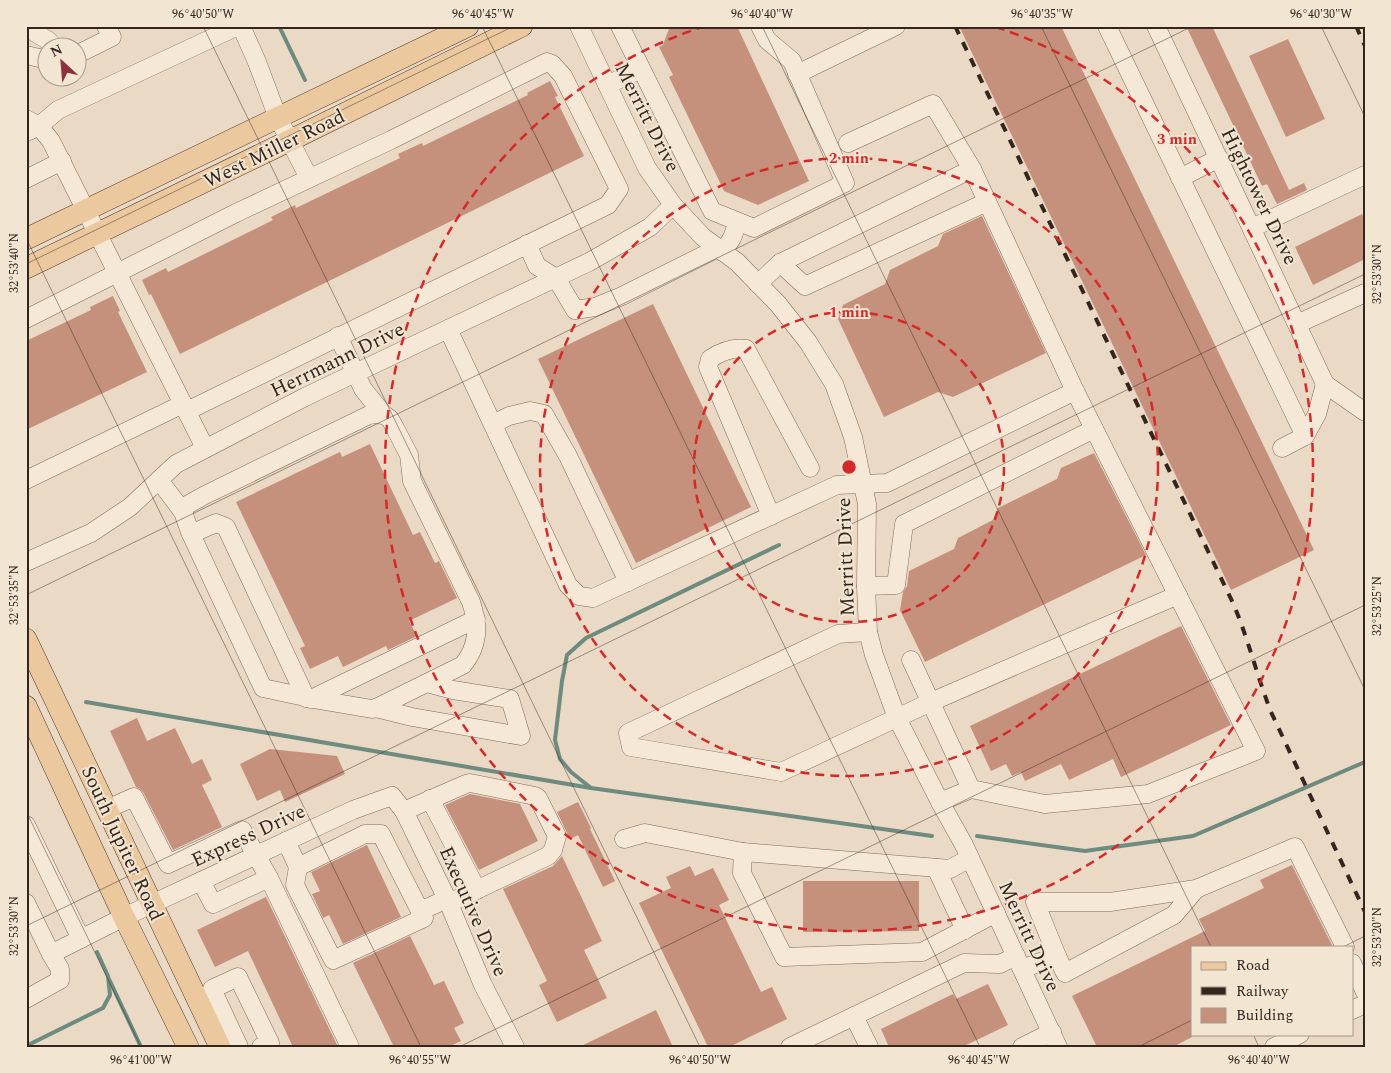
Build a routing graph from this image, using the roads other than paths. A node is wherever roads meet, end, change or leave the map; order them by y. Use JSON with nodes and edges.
{"nodes":[{"id":1,"x":37,"y":26,"type":"edge"},
{"id":2,"x":106,"y":26,"type":"edge"},
{"id":3,"x":240,"y":26,"type":"edge"},
{"id":4,"x":468,"y":26,"type":"edge"},
{"id":5,"x":522,"y":26,"type":"edge"},
{"id":6,"x":579,"y":26,"type":"edge"},
{"id":7,"x":620,"y":26,"type":"edge"},
{"id":8,"x":760,"y":26,"type":"edge"},
{"id":9,"x":896,"y":26,"type":"edge"},
{"id":10,"x":1106,"y":26,"type":"edge"},
{"id":11,"x":1156,"y":26,"type":"edge"},
{"id":12,"x":26,"y":27,"type":"edge"},
{"id":13,"x":49,"y":35,"type":"edge"},
{"id":14,"x":88,"y":49,"type":"edge"},
{"id":15,"x":641,"y":69,"type":"junction"},
{"id":16,"x":798,"y":74,"type":"junction"},
{"id":17,"x":607,"y":85,"type":"junction"},
{"id":18,"x":278,"y":118,"type":"junction"},
{"id":19,"x":31,"y":126,"type":"edge"},
{"id":20,"x":290,"y":141,"type":"junction"},
{"id":21,"x":848,"y":143,"type":"dead end"},
{"id":22,"x":1219,"y":158,"type":"junction"},
{"id":23,"x":62,"y":161,"type":"junction"},
{"id":24,"x":972,"y":169,"type":"junction"},
{"id":25,"x":1365,"y":175,"type":"edge"},
{"id":26,"x":309,"y":178,"type":"junction"},
{"id":27,"x":1180,"y":178,"type":"junction"},
{"id":28,"x":26,"y":179,"type":"edge"},
{"id":29,"x":988,"y":202,"type":"junction"},
{"id":30,"x":673,"y":205,"type":"junction"},
{"id":31,"x":87,"y":210,"type":"junction"},
{"id":32,"x":738,"y":222,"type":"junction"},
{"id":33,"x":1252,"y":228,"type":"junction"},
{"id":34,"x":98,"y":233,"type":"junction"},
{"id":35,"x":26,"y":239,"type":"edge"},
{"id":36,"x":527,"y":244,"type":"junction"},
{"id":37,"x":720,"y":250,"type":"junction"},
{"id":38,"x":780,"y":263,"type":"junction"},
{"id":39,"x":26,"y":268,"type":"edge"},
{"id":40,"x":118,"y":273,"type":"junction"},
{"id":41,"x":556,"y":278,"type":"junction"},
{"id":42,"x":758,"y":284,"type":"junction"},
{"id":43,"x":1365,"y":293,"type":"edge"},
{"id":44,"x":26,"y":319,"type":"edge"},
{"id":45,"x":1297,"y":324,"type":"junction"},
{"id":46,"x":448,"y":329,"type":"junction"},
{"id":47,"x":338,"y":336,"type":"junction"},
{"id":48,"x":355,"y":373,"type":"junction"},
{"id":49,"x":1325,"y":384,"type":"junction"},
{"id":50,"x":1075,"y":391,"type":"junction"},
{"id":51,"x":185,"y":407,"type":"junction"},
{"id":52,"x":1365,"y":412,"type":"edge"},
{"id":53,"x":384,"y":414,"type":"junction"},
{"id":54,"x":493,"y":424,"type":"junction"},
{"id":55,"x":1094,"y":429,"type":"junction"},
{"id":56,"x":1305,"y":436,"type":"junction"},
{"id":57,"x":205,"y":448,"type":"junction"},
{"id":58,"x":1282,"y":448,"type":"dead end"},
{"id":59,"x":810,"y":468,"type":"dead end"},
{"id":60,"x":26,"y":480,"type":"edge"},
{"id":61,"x":159,"y":480,"type":"junction"},
{"id":62,"x":863,"y":484,"type":"junction"},
{"id":63,"x":183,"y":512,"type":"junction"},
{"id":64,"x":771,"y":516,"type":"junction"},
{"id":65,"x":191,"y":534,"type":"junction"},
{"id":66,"x":26,"y":562,"type":"edge"},
{"id":67,"x":628,"y":582,"type":"junction"},
{"id":68,"x":866,"y":586,"type":"junction"},
{"id":69,"x":1178,"y":595,"type":"junction"},
{"id":70,"x":476,"y":619,"type":"junction"},
{"id":71,"x":868,"y":632,"type":"junction"},
{"id":72,"x":26,"y":640,"type":"edge"},
{"id":73,"x":911,"y":660,"type":"dead end"},
{"id":74,"x":427,"y":683,"type":"junction"},
{"id":75,"x":309,"y":698,"type":"junction"},
{"id":76,"x":931,"y":702,"type":"junction"},
{"id":77,"x":26,"y":706,"type":"edge"},
{"id":78,"x":376,"y":708,"type":"junction"},
{"id":79,"x":897,"y":718,"type":"junction"},
{"id":80,"x":971,"y":789,"type":"junction"},
{"id":81,"x":392,"y":796,"type":"joint"},
{"id":82,"x":430,"y":799,"type":"junction"},
{"id":83,"x":940,"y":802,"type":"junction"},
{"id":84,"x":107,"y":809,"type":"junction"},
{"id":85,"x":353,"y":810,"type":"junction"},
{"id":86,"x":404,"y":811,"type":"junction"},
{"id":87,"x":26,"y":825,"type":"edge"},
{"id":88,"x":365,"y":834,"type":"junction"},
{"id":89,"x":624,"y":839,"type":"dead end"},
{"id":90,"x":286,"y":841,"type":"junction"},
{"id":91,"x":743,"y":852,"type":"junction"},
{"id":92,"x":257,"y":855,"type":"junction"},
{"id":93,"x":970,"y":858,"type":"junction"},
{"id":94,"x":298,"y":867,"type":"junction"},
{"id":95,"x":936,"y":868,"type":"junction"},
{"id":96,"x":269,"y":878,"type":"junction"},
{"id":97,"x":201,"y":880,"type":"junction"},
{"id":98,"x":1196,"y":889,"type":"junction"},
{"id":99,"x":477,"y":890,"type":"junction"},
{"id":100,"x":448,"y":901,"type":"junction"},
{"id":101,"x":26,"y":903,"type":"edge"},
{"id":102,"x":151,"y":904,"type":"junction"},
{"id":103,"x":420,"y":911,"type":"junction"},
{"id":104,"x":996,"y":913,"type":"junction"},
{"id":105,"x":124,"y":917,"type":"junction"},
{"id":106,"x":965,"y":930,"type":"junction"},
{"id":107,"x":80,"y":939,"type":"junction"},
{"id":108,"x":1345,"y":946,"type":"edge"},
{"id":109,"x":51,"y":954,"type":"junction"},
{"id":110,"x":1058,"y":956,"type":"junction"},
{"id":111,"x":1019,"y":963,"type":"junction"},
{"id":112,"x":1354,"y":967,"type":"edge"},
{"id":113,"x":1365,"y":992,"type":"edge"},
{"id":114,"x":26,"y":998,"type":"edge"},
{"id":115,"x":854,"y":1016,"type":"junction"},
{"id":116,"x":218,"y":1022,"type":"junction"},
{"id":117,"x":1296,"y":1036,"type":"edge"},
{"id":118,"x":1055,"y":1040,"type":"edge"},
{"id":119,"x":512,"y":1046,"type":"edge"},
{"id":120,"x":188,"y":1047,"type":"edge"},
{"id":121,"x":220,"y":1047,"type":"edge"},
{"id":122,"x":239,"y":1047,"type":"edge"},
{"id":123,"x":261,"y":1047,"type":"edge"},
{"id":124,"x":350,"y":1047,"type":"edge"},
{"id":125,"x":790,"y":1047,"type":"edge"},
{"id":126,"x":869,"y":1047,"type":"edge"},
{"id":127,"x":1022,"y":1047,"type":"edge"},
{"id":128,"x":1274,"y":1047,"type":"edge"}],
"edges":[{"from":1,"to":13,"type":"street"},
{"from":2,"to":14,"type":"street"},
{"from":3,"to":18,"type":"street"},
{"from":3,"to":19,"type":"street"},
{"from":4,"to":18,"type":"main road","name":"West Miller Road"},
{"from":5,"to":20,"type":"main road","name":"West Miller Road"},
{"from":6,"to":17,"type":"street","name":"Merritt Drive"},
{"from":7,"to":15,"type":"street"},
{"from":8,"to":16,"type":"street"},
{"from":9,"to":16,"type":"street"},
{"from":10,"to":27,"type":"street"},
{"from":11,"to":22,"type":"street","name":"Hightower Drive"},
{"from":12,"to":13,"type":"street"},
{"from":15,"to":17,"type":"street"},
{"from":15,"to":32,"type":"street"},
{"from":16,"to":32,"type":"street"},
{"from":17,"to":30,"type":"street","name":"Merritt Drive"},
{"from":18,"to":20,"type":"street"},
{"from":18,"to":31,"type":"main road","name":"West Miller Road"},
{"from":19,"to":23,"type":"street"},
{"from":20,"to":26,"type":"street"},
{"from":20,"to":34,"type":"main road","name":"West Miller Road"},
{"from":21,"to":24,"type":"street"},
{"from":22,"to":27,"type":"street"},
{"from":22,"to":33,"type":"street","name":"Hightower Drive"},
{"from":23,"to":28,"type":"street"},
{"from":23,"to":31,"type":"street"},
{"from":24,"to":29,"type":"street"},
{"from":24,"to":38,"type":"street"},
{"from":25,"to":33,"type":"street"},
{"from":26,"to":36,"type":"street"},
{"from":26,"to":40,"type":"street"},
{"from":27,"to":56,"type":"street"},
{"from":29,"to":38,"type":"street"},
{"from":29,"to":50,"type":"street"},
{"from":30,"to":37,"type":"street","name":"Merritt Drive"},
{"from":30,"to":41,"type":"street","name":"Herrmann Drive"},
{"from":31,"to":34,"type":"street"},
{"from":31,"to":35,"type":"main road","name":"West Miller Road"},
{"from":32,"to":37,"type":"street"},
{"from":33,"to":45,"type":"street","name":"Hightower Drive"},
{"from":34,"to":39,"type":"main road","name":"West Miller Road"},
{"from":34,"to":40,"type":"street"},
{"from":36,"to":41,"type":"street"},
{"from":36,"to":47,"type":"street"},
{"from":37,"to":41,"type":"street"},
{"from":37,"to":42,"type":"street","name":"Merritt Drive"},
{"from":38,"to":42,"type":"street"},
{"from":40,"to":44,"type":"street"},
{"from":40,"to":51,"type":"street"},
{"from":41,"to":46,"type":"street","name":"Herrmann Drive"},
{"from":42,"to":62,"type":"street","name":"Merritt Drive"},
{"from":43,"to":45,"type":"street"},
{"from":45,"to":49,"type":"street","name":"Hightower Drive"},
{"from":46,"to":48,"type":"street","name":"Herrmann Drive"},
{"from":46,"to":54,"type":"street"},
{"from":47,"to":48,"type":"street"},
{"from":47,"to":51,"type":"street"},
{"from":48,"to":53,"type":"street"},
{"from":48,"to":57,"type":"street","name":"Herrmann Drive"},
{"from":49,"to":52,"type":"street"},
{"from":49,"to":56,"type":"street"},
{"from":50,"to":55,"type":"street"},
{"from":50,"to":62,"type":"street"},
{"from":51,"to":57,"type":"street"},
{"from":51,"to":60,"type":"street"},
{"from":53,"to":63,"type":"street"},
{"from":53,"to":70,"type":"street"},
{"from":54,"to":67,"type":"street"},
{"from":54,"to":67,"type":"street"},
{"from":55,"to":68,"type":"street"},
{"from":55,"to":69,"type":"street"},
{"from":56,"to":58,"type":"street"},
{"from":57,"to":61,"type":"street","name":"Herrmann Drive"},
{"from":59,"to":64,"type":"street"},
{"from":61,"to":63,"type":"street"},
{"from":61,"to":66,"type":"street","name":"Herrmann Drive"},
{"from":62,"to":64,"type":"street"},
{"from":62,"to":68,"type":"street","name":"Merritt Drive"},
{"from":63,"to":65,"type":"street"},
{"from":64,"to":67,"type":"street"},
{"from":65,"to":75,"type":"street"},
{"from":65,"to":75,"type":"street"},
{"from":68,"to":71,"type":"street","name":"Merritt Drive"},
{"from":69,"to":76,"type":"street"},
{"from":69,"to":80,"type":"street"},
{"from":70,"to":74,"type":"street"},
{"from":70,"to":75,"type":"street"},
{"from":71,"to":79,"type":"street","name":"Merritt Drive"},
{"from":71,"to":79,"type":"street"},
{"from":72,"to":84,"type":"main road","name":"South Jupiter Road"},
{"from":73,"to":76,"type":"street"},
{"from":74,"to":78,"type":"street"},
{"from":74,"to":78,"type":"street"},
{"from":75,"to":78,"type":"street"},
{"from":76,"to":79,"type":"street"},
{"from":76,"to":80,"type":"street"},
{"from":77,"to":105,"type":"main road","name":"South Jupiter Road"},
{"from":79,"to":83,"type":"street","name":"Merritt Drive"},
{"from":80,"to":83,"type":"street"},
{"from":81,"to":85,"type":"street","name":"Express Drive"},
{"from":81,"to":86,"type":"street","name":"Executive Drive"},
{"from":82,"to":86,"type":"street"},
{"from":82,"to":99,"type":"street"},
{"from":82,"to":99,"type":"street"},
{"from":83,"to":93,"type":"street","name":"Merritt Drive"},
{"from":84,"to":92,"type":"street"},
{"from":84,"to":102,"type":"main road","name":"South Jupiter Road"},
{"from":85,"to":88,"type":"street"},
{"from":85,"to":90,"type":"street","name":"Express Drive"},
{"from":86,"to":100,"type":"street","name":"Executive Drive"},
{"from":87,"to":107,"type":"street"},
{"from":88,"to":94,"type":"street"},
{"from":88,"to":103,"type":"street"},
{"from":89,"to":91,"type":"street"},
{"from":90,"to":92,"type":"street","name":"Express Drive"},
{"from":90,"to":94,"type":"street"},
{"from":91,"to":95,"type":"street"},
{"from":91,"to":106,"type":"street"},
{"from":92,"to":96,"type":"street"},
{"from":92,"to":97,"type":"street","name":"Express Drive"},
{"from":93,"to":95,"type":"street"},
{"from":93,"to":104,"type":"street","name":"Merritt Drive"},
{"from":94,"to":103,"type":"street"},
{"from":95,"to":106,"type":"street"},
{"from":96,"to":97,"type":"street"},
{"from":96,"to":124,"type":"street"},
{"from":97,"to":102,"type":"street","name":"Express Drive"},
{"from":98,"to":108,"type":"street"},
{"from":98,"to":110,"type":"street"},
{"from":98,"to":110,"type":"street"},
{"from":99,"to":100,"type":"street"},
{"from":100,"to":103,"type":"street"},
{"from":100,"to":119,"type":"street","name":"Executive Drive"},
{"from":101,"to":109,"type":"street"},
{"from":102,"to":105,"type":"street","name":"Express Drive"},
{"from":102,"to":116,"type":"main road","name":"South Jupiter Road"},
{"from":104,"to":106,"type":"street"},
{"from":104,"to":111,"type":"street","name":"Merritt Drive"},
{"from":105,"to":107,"type":"street","name":"Express Drive"},
{"from":105,"to":120,"type":"main road","name":"South Jupiter Road"},
{"from":107,"to":109,"type":"street","name":"Express Drive"},
{"from":109,"to":114,"type":"street"},
{"from":110,"to":111,"type":"street"},
{"from":111,"to":115,"type":"street"},
{"from":111,"to":118,"type":"street","name":"Merritt Drive"},
{"from":112,"to":113,"type":"street"},
{"from":115,"to":125,"type":"street"},
{"from":115,"to":126,"type":"street"},
{"from":116,"to":121,"type":"main road","name":"South Jupiter Road"},
{"from":116,"to":122,"type":"street"},
{"from":116,"to":123,"type":"street"},
{"from":117,"to":128,"type":"street"},
{"from":118,"to":127,"type":"street"}]}
